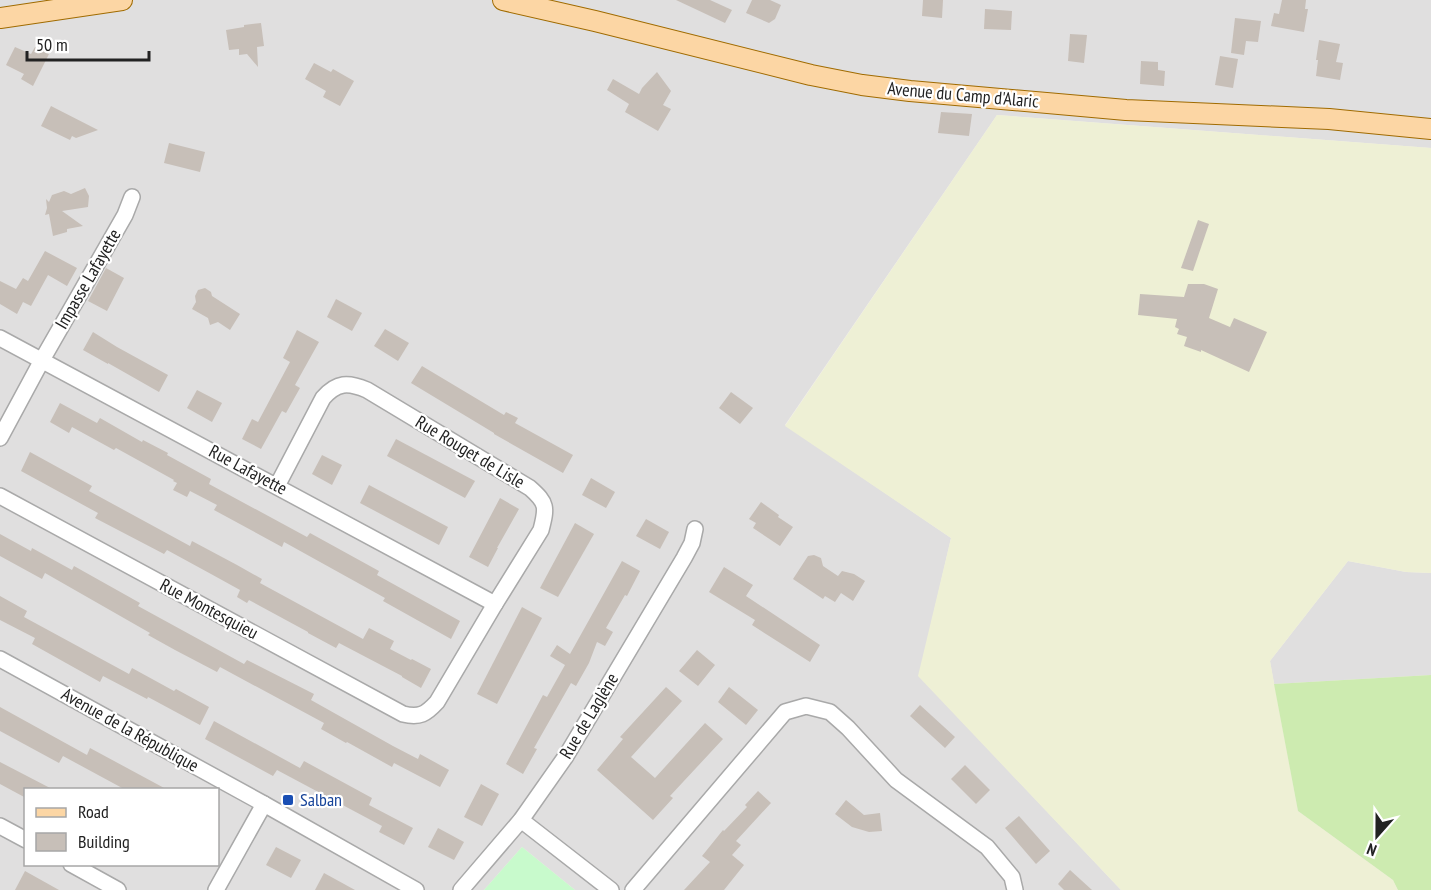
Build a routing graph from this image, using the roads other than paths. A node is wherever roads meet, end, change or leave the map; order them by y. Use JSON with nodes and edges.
{"nodes":[{"id":1,"x":122,"y":0,"type":"edge"},
{"id":2,"x":503,"y":0,"type":"edge"},
{"id":3,"x":0,"y":18,"type":"edge"},
{"id":4,"x":1431,"y":129,"type":"edge"},
{"id":5,"x":132,"y":197,"type":"dead end"},
{"id":6,"x":0,"y":338,"type":"edge"},
{"id":7,"x":42,"y":360,"type":"junction"},
{"id":8,"x":0,"y":438,"type":"edge"},
{"id":9,"x":277,"y":486,"type":"junction"},
{"id":10,"x":0,"y":496,"type":"edge"},
{"id":11,"x":695,"y":529,"type":"dead end"},
{"id":12,"x":495,"y":604,"type":"junction"},
{"id":13,"x":0,"y":659,"type":"edge"},
{"id":14,"x":420,"y":715,"type":"joint"},
{"id":15,"x":264,"y":804,"type":"junction"},
{"id":16,"x":521,"y":820,"type":"junction"},
{"id":17,"x":0,"y":826,"type":"edge"},
{"id":18,"x":24,"y":839,"type":"edge"},
{"id":19,"x":75,"y":866,"type":"edge"},
{"id":20,"x":118,"y":890,"type":"edge"},
{"id":21,"x":216,"y":890,"type":"edge"},
{"id":22,"x":416,"y":890,"type":"edge"},
{"id":23,"x":461,"y":890,"type":"edge"},
{"id":24,"x":611,"y":890,"type":"edge"},
{"id":25,"x":633,"y":890,"type":"edge"},
{"id":26,"x":1015,"y":890,"type":"edge"}],
"edges":[{"from":1,"to":3,"type":"main road"},
{"from":2,"to":4,"type":"main road","name":"Avenue du Camp d'Alaric"},
{"from":5,"to":7,"type":"street","name":"Impasse Lafayette"},
{"from":6,"to":7,"type":"street","name":"Rue Lafayette"},
{"from":7,"to":8,"type":"street","name":"Impasse Lafayette"},
{"from":7,"to":9,"type":"street","name":"Rue Lafayette"},
{"from":9,"to":12,"type":"street","name":"Rue Lafayette"},
{"from":9,"to":12,"type":"street","name":"Rue Rouget de Lisle"},
{"from":10,"to":14,"type":"street","name":"Rue Montesquieu"},
{"from":11,"to":16,"type":"street","name":"Rue de Laglène"},
{"from":12,"to":14,"type":"street","name":"Rue Rouget de Lisle"},
{"from":13,"to":15,"type":"street","name":"Avenue de la République"},
{"from":15,"to":21,"type":"street"},
{"from":15,"to":22,"type":"street","name":"Avenue de la République"},
{"from":16,"to":23,"type":"street","name":"Rue de Laglène"},
{"from":16,"to":24,"type":"street"},
{"from":17,"to":18,"type":"street"},
{"from":19,"to":20,"type":"street"},
{"from":25,"to":26,"type":"street"}]}
